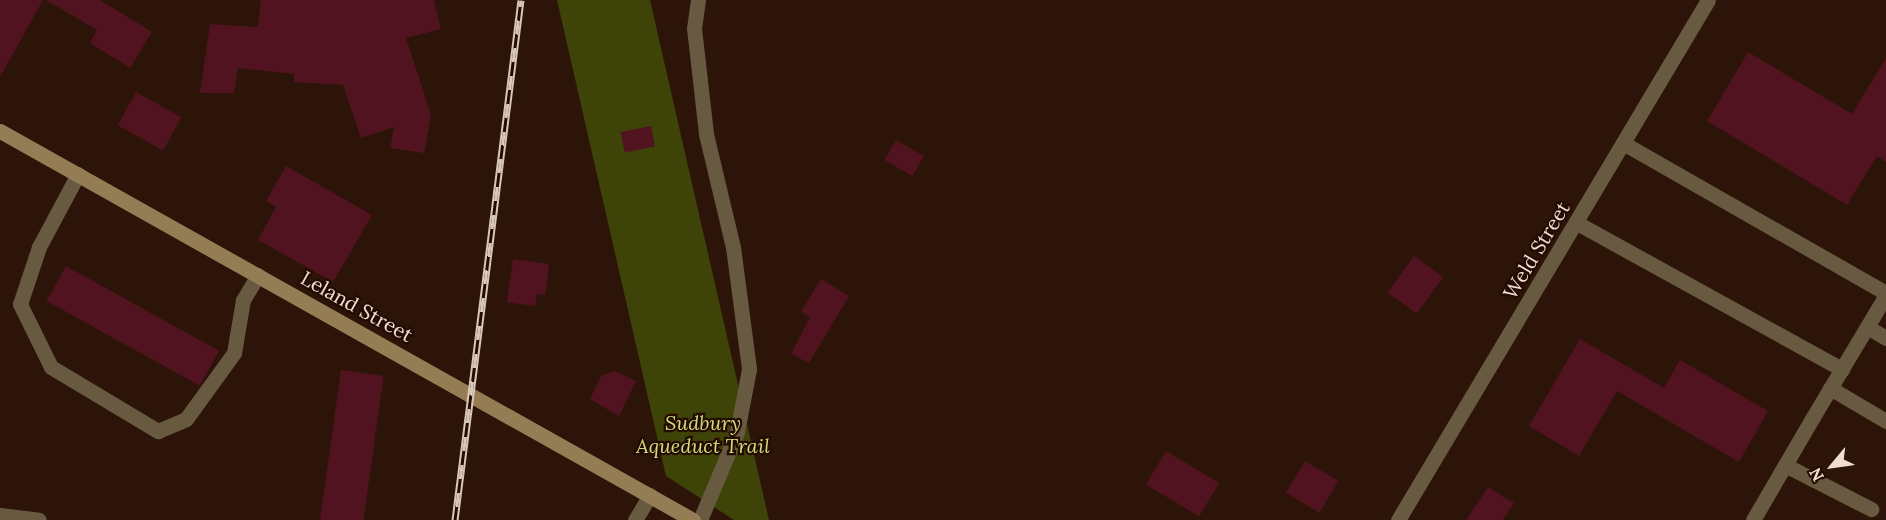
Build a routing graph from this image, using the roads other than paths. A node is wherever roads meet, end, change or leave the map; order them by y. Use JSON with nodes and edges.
{"nodes":[{"id":1,"x":698,"y":0,"type":"edge"},
{"id":2,"x":1707,"y":0,"type":"edge"},
{"id":3,"x":0,"y":131,"type":"edge"},
{"id":4,"x":1623,"y":143,"type":"junction"},
{"id":5,"x":78,"y":174,"type":"junction"},
{"id":6,"x":1577,"y":224,"type":"junction"},
{"id":7,"x":258,"y":275,"type":"junction"},
{"id":8,"x":1886,"y":294,"type":"edge"},
{"id":9,"x":1867,"y":327,"type":"junction"},
{"id":10,"x":1886,"y":338,"type":"edge"},
{"id":11,"x":1842,"y":369,"type":"junction"},
{"id":12,"x":1830,"y":388,"type":"junction"},
{"id":13,"x":1886,"y":421,"type":"edge"},
{"id":14,"x":1785,"y":465,"type":"junction"},
{"id":15,"x":650,"y":495,"type":"junction"},
{"id":16,"x":1871,"y":509,"type":"dead end"},
{"id":17,"x":0,"y":515,"type":"edge"},
{"id":18,"x":39,"y":520,"type":"edge"},
{"id":19,"x":635,"y":520,"type":"edge"},
{"id":20,"x":693,"y":520,"type":"edge"},
{"id":21,"x":700,"y":520,"type":"edge"},
{"id":22,"x":1398,"y":520,"type":"edge"},
{"id":23,"x":1753,"y":520,"type":"edge"}],
"edges":[{"from":1,"to":21,"type":"street"},
{"from":2,"to":4,"type":"street","name":"Weld Street"},
{"from":3,"to":5,"type":"street","name":"Leland Street"},
{"from":4,"to":6,"type":"street","name":"Weld Street"},
{"from":4,"to":8,"type":"street"},
{"from":5,"to":7,"type":"street","name":"Leland Street"},
{"from":5,"to":7,"type":"street"},
{"from":6,"to":11,"type":"street"},
{"from":6,"to":22,"type":"street","name":"Weld Street"},
{"from":7,"to":15,"type":"street","name":"Leland Street"},
{"from":8,"to":9,"type":"street"},
{"from":9,"to":10,"type":"street"},
{"from":9,"to":11,"type":"street"},
{"from":11,"to":12,"type":"street"},
{"from":12,"to":13,"type":"street"},
{"from":12,"to":14,"type":"street"},
{"from":14,"to":16,"type":"street"},
{"from":14,"to":23,"type":"street"},
{"from":15,"to":19,"type":"street"},
{"from":15,"to":20,"type":"street","name":"Leland Street"},
{"from":17,"to":18,"type":"street"}]}
